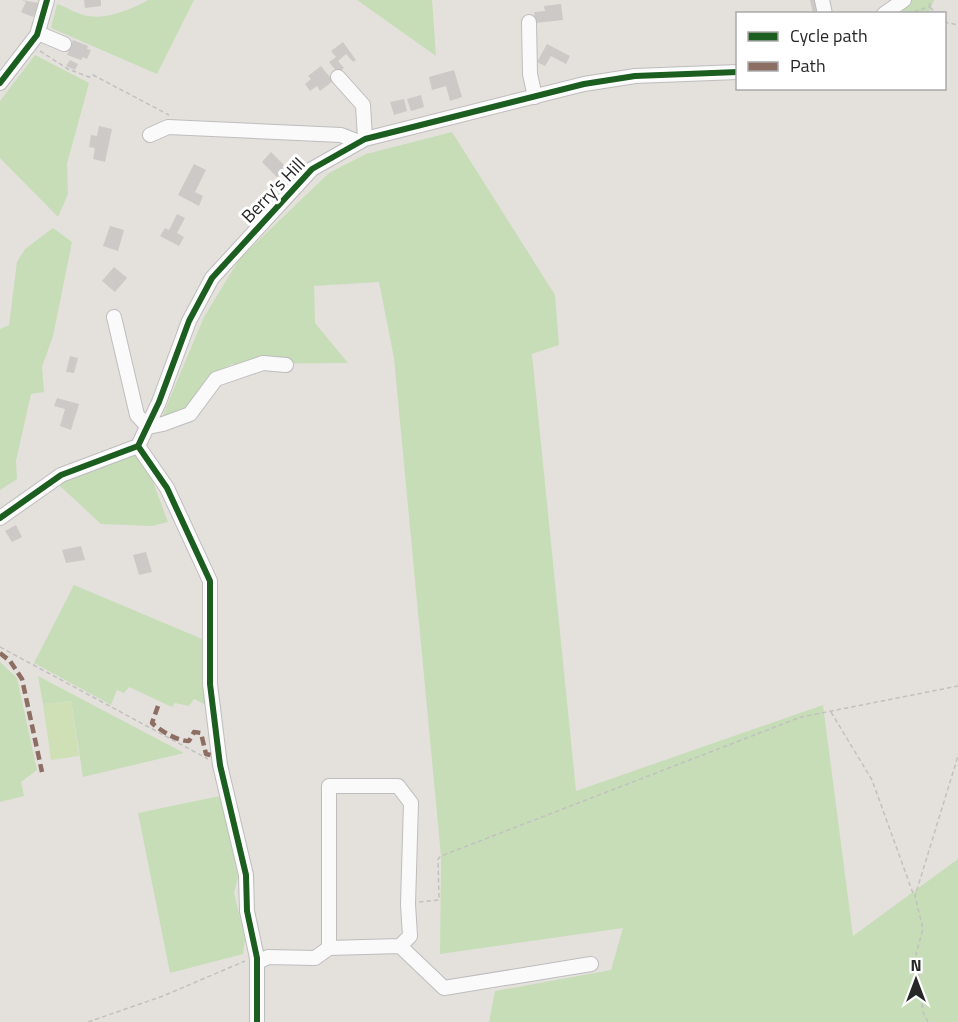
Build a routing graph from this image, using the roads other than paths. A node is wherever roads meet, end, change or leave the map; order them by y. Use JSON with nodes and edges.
{"nodes":[{"id":1,"x":47,"y":0,"type":"edge"},
{"id":2,"x":904,"y":0,"type":"edge"},
{"id":3,"x":887,"y":12,"type":"edge"},
{"id":4,"x":529,"y":22,"type":"dead end"},
{"id":5,"x":34,"y":39,"type":"junction"},
{"id":6,"x":63,"y":44,"type":"dead end"},
{"id":7,"x":736,"y":72,"type":"edge"},
{"id":8,"x":338,"y":78,"type":"dead end"},
{"id":9,"x":0,"y":83,"type":"edge"},
{"id":10,"x":535,"y":97,"type":"junction"},
{"id":11,"x":150,"y":135,"type":"dead end"},
{"id":12,"x":362,"y":141,"type":"junction"},
{"id":13,"x":114,"y":317,"type":"dead end"},
{"id":14,"x":286,"y":365,"type":"dead end"},
{"id":15,"x":148,"y":427,"type":"junction"},
{"id":16,"x":138,"y":446,"type":"junction"},
{"id":17,"x":0,"y":518,"type":"edge"},
{"id":18,"x":400,"y":946,"type":"junction"},
{"id":19,"x":329,"y":948,"type":"junction"},
{"id":20,"x":258,"y":960,"type":"junction"},
{"id":21,"x":591,"y":964,"type":"dead end"},
{"id":22,"x":257,"y":1022,"type":"edge"}],
"edges":[{"from":1,"to":5,"type":"street"},
{"from":2,"to":3,"type":"street"},
{"from":4,"to":10,"type":"street"},
{"from":5,"to":6,"type":"street"},
{"from":5,"to":9,"type":"street"},
{"from":7,"to":10,"type":"street","name":"Berry's Hill"},
{"from":8,"to":12,"type":"street"},
{"from":10,"to":12,"type":"street","name":"Berry's Hill"},
{"from":11,"to":12,"type":"street"},
{"from":12,"to":15,"type":"street","name":"Berry's Hill"},
{"from":13,"to":15,"type":"street"},
{"from":14,"to":15,"type":"street"},
{"from":15,"to":16,"type":"street","name":"Berry's Hill"},
{"from":16,"to":17,"type":"street"},
{"from":16,"to":20,"type":"street"},
{"from":18,"to":19,"type":"street"},
{"from":18,"to":19,"type":"street"},
{"from":18,"to":21,"type":"street"},
{"from":19,"to":20,"type":"street"},
{"from":20,"to":22,"type":"street"}]}
